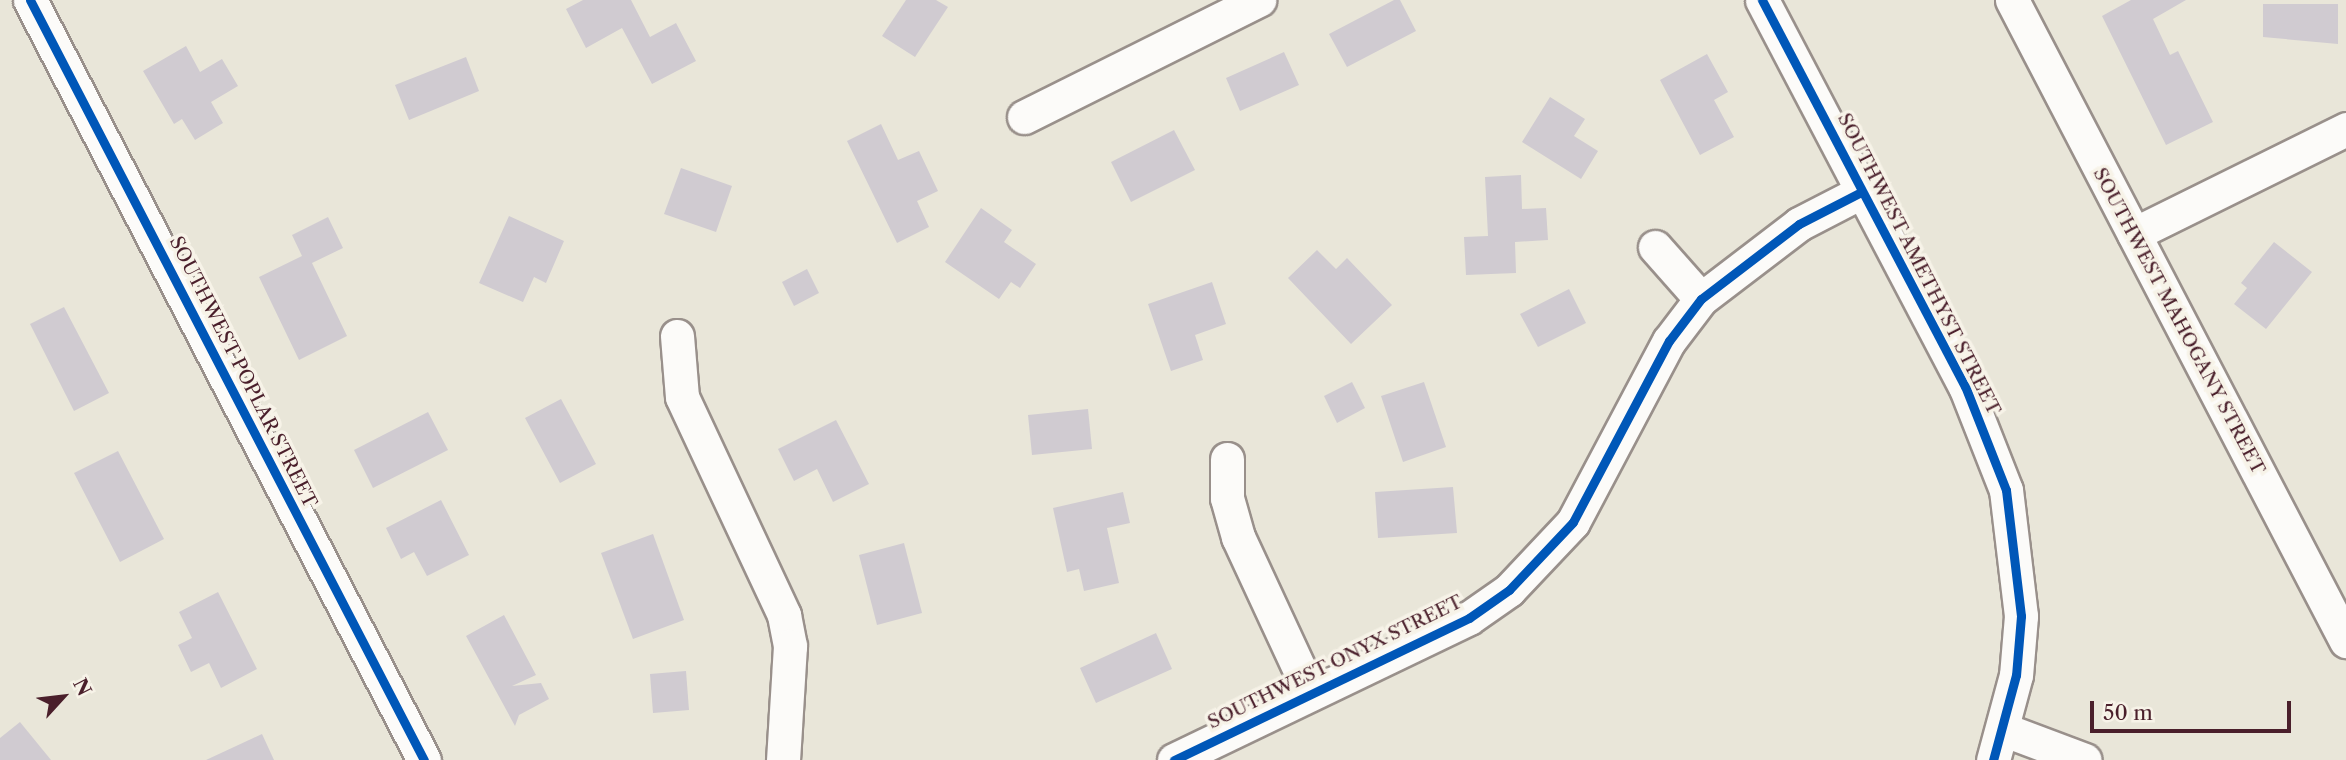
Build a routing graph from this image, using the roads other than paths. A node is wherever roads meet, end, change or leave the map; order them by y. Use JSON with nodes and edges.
{"nodes":[{"id":1,"x":30,"y":0,"type":"edge"},
{"id":2,"x":1259,"y":0,"type":"edge"},
{"id":3,"x":1762,"y":0,"type":"edge"},
{"id":4,"x":2012,"y":0,"type":"edge"},
{"id":5,"x":1024,"y":117,"type":"dead end"},
{"id":6,"x":2346,"y":129,"type":"edge"},
{"id":7,"x":1861,"y":192,"type":"junction"},
{"id":8,"x":2133,"y":234,"type":"junction"},
{"id":9,"x":1655,"y":247,"type":"dead end"},
{"id":10,"x":1702,"y":299,"type":"junction"},
{"id":11,"x":677,"y":336,"type":"dead end"},
{"id":12,"x":1227,"y":459,"type":"dead end"},
{"id":13,"x":2337,"y":604,"type":"edge"},
{"id":14,"x":2346,"y":641,"type":"edge"},
{"id":15,"x":1309,"y":690,"type":"junction"},
{"id":16,"x":2005,"y":730,"type":"junction"},
{"id":17,"x":424,"y":760,"type":"edge"},
{"id":18,"x":783,"y":760,"type":"edge"},
{"id":19,"x":1174,"y":760,"type":"edge"},
{"id":20,"x":1993,"y":760,"type":"edge"},
{"id":21,"x":2085,"y":760,"type":"edge"}],
"edges":[{"from":1,"to":17,"type":"street","name":"SOUTHWEST POPLAR STREET"},
{"from":2,"to":5,"type":"street"},
{"from":3,"to":7,"type":"street","name":"SOUTHWEST AMETHYST STREET"},
{"from":4,"to":8,"type":"street","name":"SOUTHWEST MAHOGANY STREET"},
{"from":6,"to":8,"type":"street"},
{"from":7,"to":10,"type":"street","name":"SOUTHWEST ONYX STREET"},
{"from":7,"to":16,"type":"street","name":"SOUTHWEST AMETHYST STREET"},
{"from":8,"to":13,"type":"street","name":"SOUTHWEST MAHOGANY STREET"},
{"from":9,"to":10,"type":"street"},
{"from":10,"to":15,"type":"street","name":"SOUTHWEST ONYX STREET"},
{"from":11,"to":18,"type":"street"},
{"from":12,"to":15,"type":"street"},
{"from":13,"to":14,"type":"street","name":"SOUTHWEST MAHOGANY STREET"},
{"from":15,"to":19,"type":"street","name":"SOUTHWEST ONYX STREET"},
{"from":16,"to":20,"type":"street","name":"SOUTHWEST AMETHYST STREET"},
{"from":16,"to":21,"type":"street"}]}
